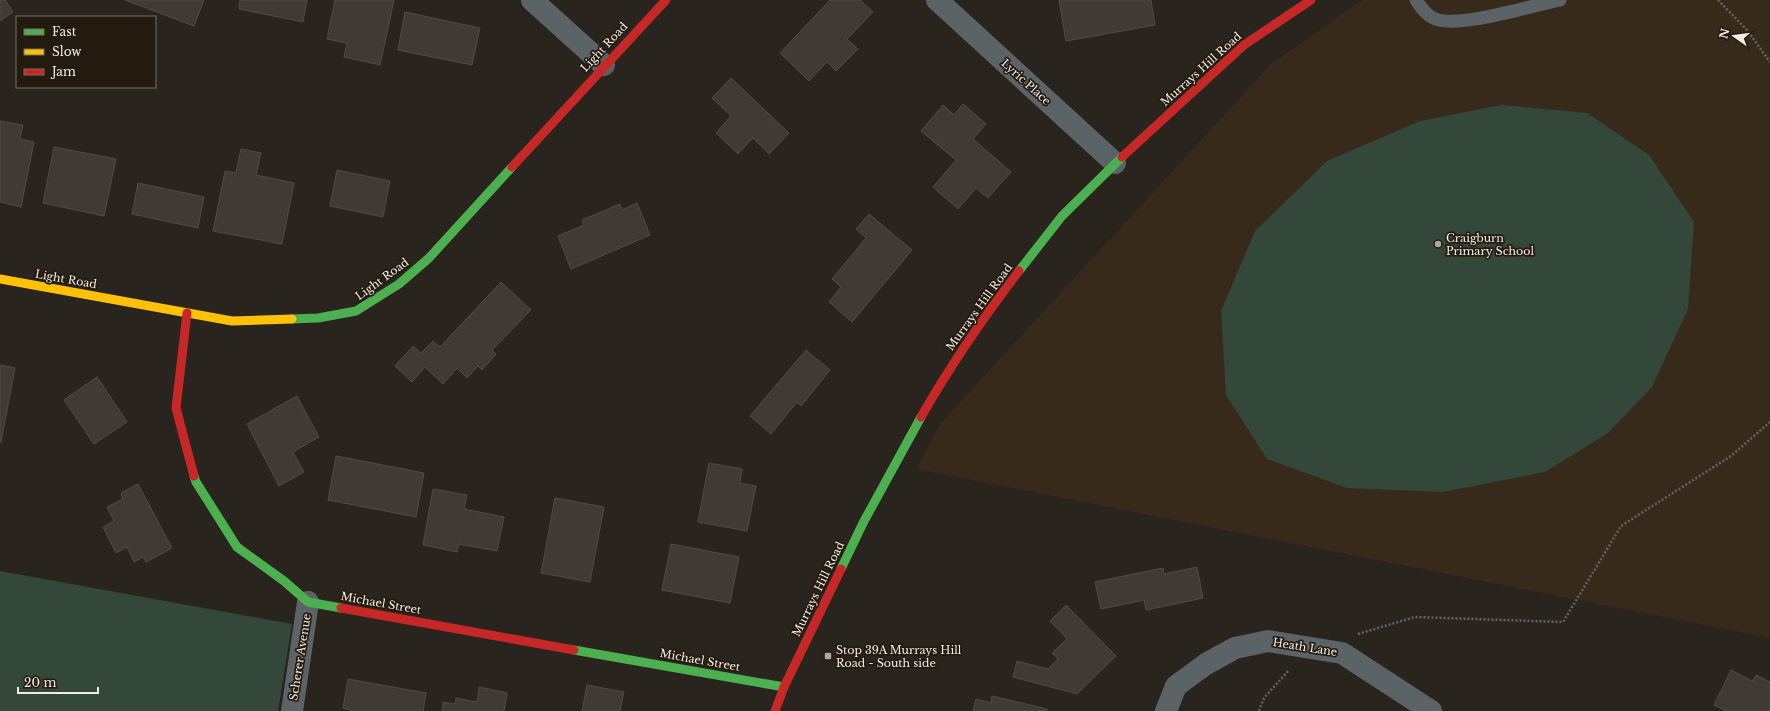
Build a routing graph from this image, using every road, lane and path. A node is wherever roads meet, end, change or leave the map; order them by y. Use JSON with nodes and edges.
{"nodes":[{"id":1,"x":532,"y":0,"type":"edge"},
{"id":2,"x":666,"y":0,"type":"edge"},
{"id":3,"x":937,"y":0,"type":"edge"},
{"id":4,"x":1311,"y":0,"type":"edge"},
{"id":5,"x":1416,"y":0,"type":"edge"},
{"id":6,"x":1560,"y":0,"type":"edge"},
{"id":7,"x":1718,"y":0,"type":"edge"},
{"id":8,"x":1770,"y":62,"type":"edge"},
{"id":9,"x":604,"y":65,"type":"junction"},
{"id":10,"x":1115,"y":163,"type":"junction"},
{"id":11,"x":0,"y":279,"type":"edge"},
{"id":12,"x":187,"y":313,"type":"junction"},
{"id":13,"x":1770,"y":422,"type":"edge"},
{"id":14,"x":308,"y":602,"type":"junction"},
{"id":15,"x":1355,"y":634,"type":"dead end"},
{"id":16,"x":1309,"y":648,"type":"junction"},
{"id":17,"x":784,"y":687,"type":"junction"},
{"id":18,"x":292,"y":711,"type":"edge"},
{"id":19,"x":775,"y":711,"type":"edge"},
{"id":20,"x":1166,"y":711,"type":"edge"},
{"id":21,"x":1259,"y":711,"type":"edge"},
{"id":22,"x":1431,"y":711,"type":"edge"}],
"edges":[{"from":1,"to":9,"type":"street"},
{"from":2,"to":9,"type":"street","name":"Light Road"},
{"from":3,"to":10,"type":"street","name":"Lyric Place"},
{"from":4,"to":10,"type":"street","name":"Murrays Hill Road"},
{"from":5,"to":6,"type":"lane"},
{"from":7,"to":8,"type":"path"},
{"from":9,"to":12,"type":"street","name":"Light Road"},
{"from":10,"to":17,"type":"street","name":"Murrays Hill Road"},
{"from":11,"to":12,"type":"street","name":"Light Road"},
{"from":12,"to":14,"type":"street"},
{"from":13,"to":15,"type":"path"},
{"from":14,"to":17,"type":"street","name":"Michael Street"},
{"from":14,"to":18,"type":"street","name":"Scherer Avenue"},
{"from":16,"to":20,"type":"street","name":"Heath Lane"},
{"from":16,"to":21,"type":"path"},
{"from":16,"to":22,"type":"street","name":"Heath Lane"},
{"from":17,"to":19,"type":"street","name":"Murrays Hill Road"}]}
